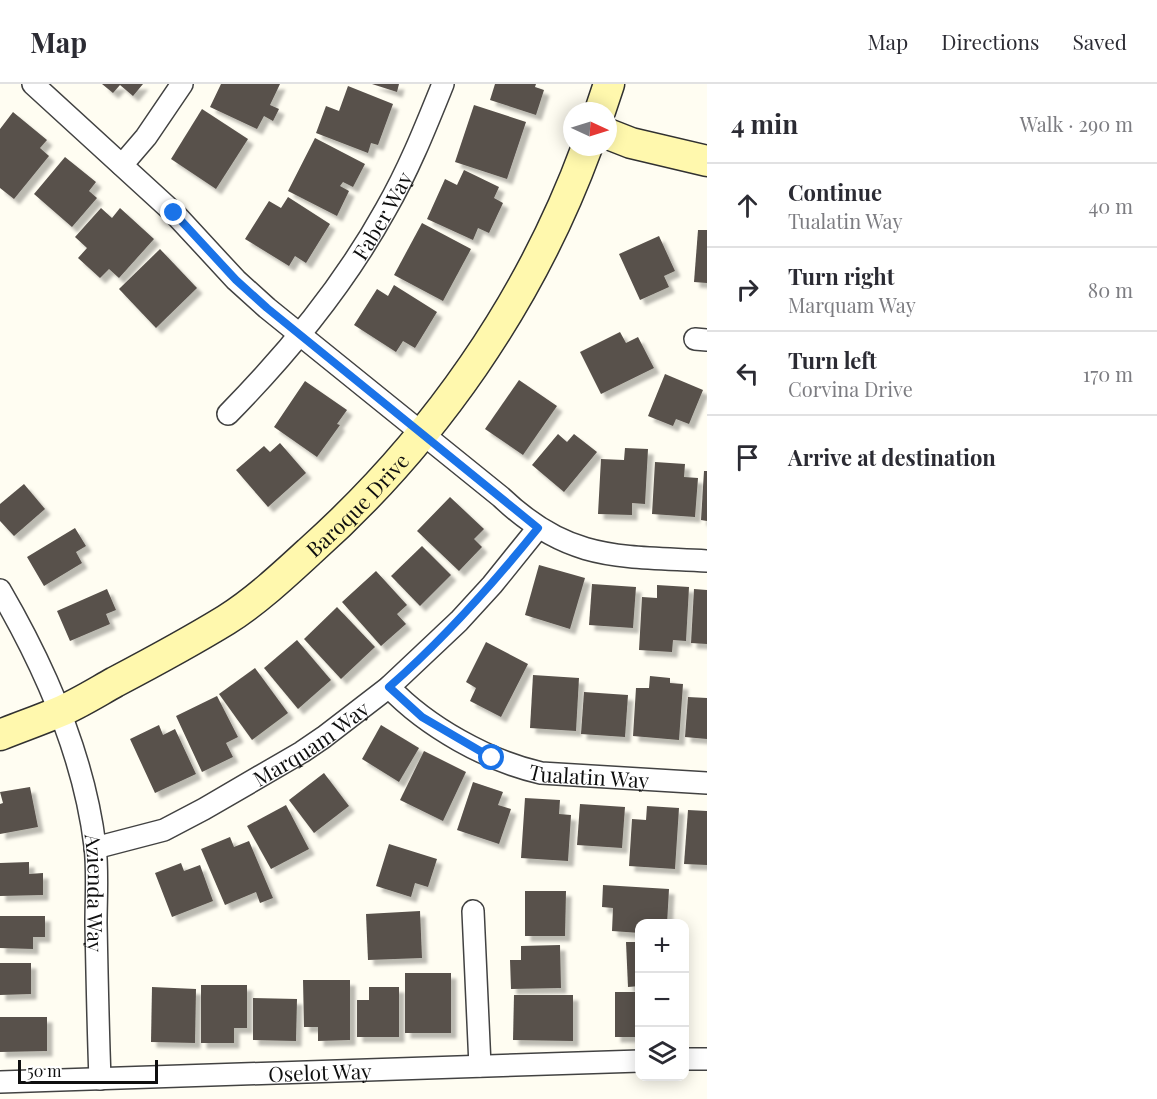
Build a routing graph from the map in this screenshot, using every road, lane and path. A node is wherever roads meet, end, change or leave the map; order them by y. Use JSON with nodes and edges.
{"nodes":[{"id":1,"x":33,"y":84,"type":"edge"},
{"id":2,"x":182,"y":84,"type":"edge"},
{"id":3,"x":443,"y":84,"type":"edge"},
{"id":4,"x":609,"y":84,"type":"edge"},
{"id":5,"x":603,"y":102,"type":"edge"},
{"id":6,"x":617,"y":137,"type":"edge"},
{"id":7,"x":583,"y":156,"type":"edge"},
{"id":8,"x":707,"y":161,"type":"edge"},
{"id":9,"x":122,"y":165,"type":"junction"},
{"id":10,"x":300,"y":336,"type":"junction"},
{"id":11,"x":228,"y":414,"type":"dead end"},
{"id":12,"x":422,"y":435,"type":"junction"},
{"id":13,"x":538,"y":528,"type":"junction"},
{"id":14,"x":707,"y":561,"type":"edge"},
{"id":15,"x":0,"y":590,"type":"edge"},
{"id":16,"x":389,"y":687,"type":"junction"},
{"id":17,"x":60,"y":712,"type":"junction"},
{"id":18,"x":0,"y":735,"type":"edge"},
{"id":19,"x":707,"y":783,"type":"edge"},
{"id":20,"x":95,"y":848,"type":"junction"},
{"id":21,"x":473,"y":911,"type":"dead end"},
{"id":22,"x":689,"y":1059,"type":"edge"},
{"id":23,"x":707,"y":1059,"type":"edge"},
{"id":24,"x":635,"y":1061,"type":"edge"},
{"id":25,"x":480,"y":1066,"type":"junction"},
{"id":26,"x":99,"y":1079,"type":"junction"},
{"id":27,"x":0,"y":1082,"type":"edge"}],
"edges":[{"from":1,"to":9,"type":"street"},
{"from":2,"to":9,"type":"street"},
{"from":3,"to":10,"type":"street","name":"Faber Way"},
{"from":4,"to":5,"type":"street"},
{"from":6,"to":8,"type":"street"},
{"from":7,"to":12,"type":"street","name":"Baroque Drive"},
{"from":9,"to":10,"type":"street"},
{"from":10,"to":11,"type":"street","name":"Faber Way"},
{"from":10,"to":12,"type":"street"},
{"from":12,"to":13,"type":"street"},
{"from":12,"to":17,"type":"street","name":"Baroque Drive"},
{"from":13,"to":14,"type":"street"},
{"from":13,"to":16,"type":"street","name":"Marquam Way"},
{"from":15,"to":17,"type":"street","name":"Azienda Way"},
{"from":16,"to":19,"type":"street","name":"Tualatin Way"},
{"from":16,"to":20,"type":"street","name":"Marquam Way"},
{"from":17,"to":18,"type":"street","name":"Baroque Drive"},
{"from":17,"to":20,"type":"street","name":"Azienda Way"},
{"from":20,"to":26,"type":"street","name":"Azienda Way"},
{"from":21,"to":25,"type":"street"},
{"from":22,"to":23,"type":"street"},
{"from":24,"to":25,"type":"street","name":"Oselot Way"},
{"from":25,"to":26,"type":"street","name":"Oselot Way"},
{"from":26,"to":27,"type":"street","name":"Oselot Way"}]}
